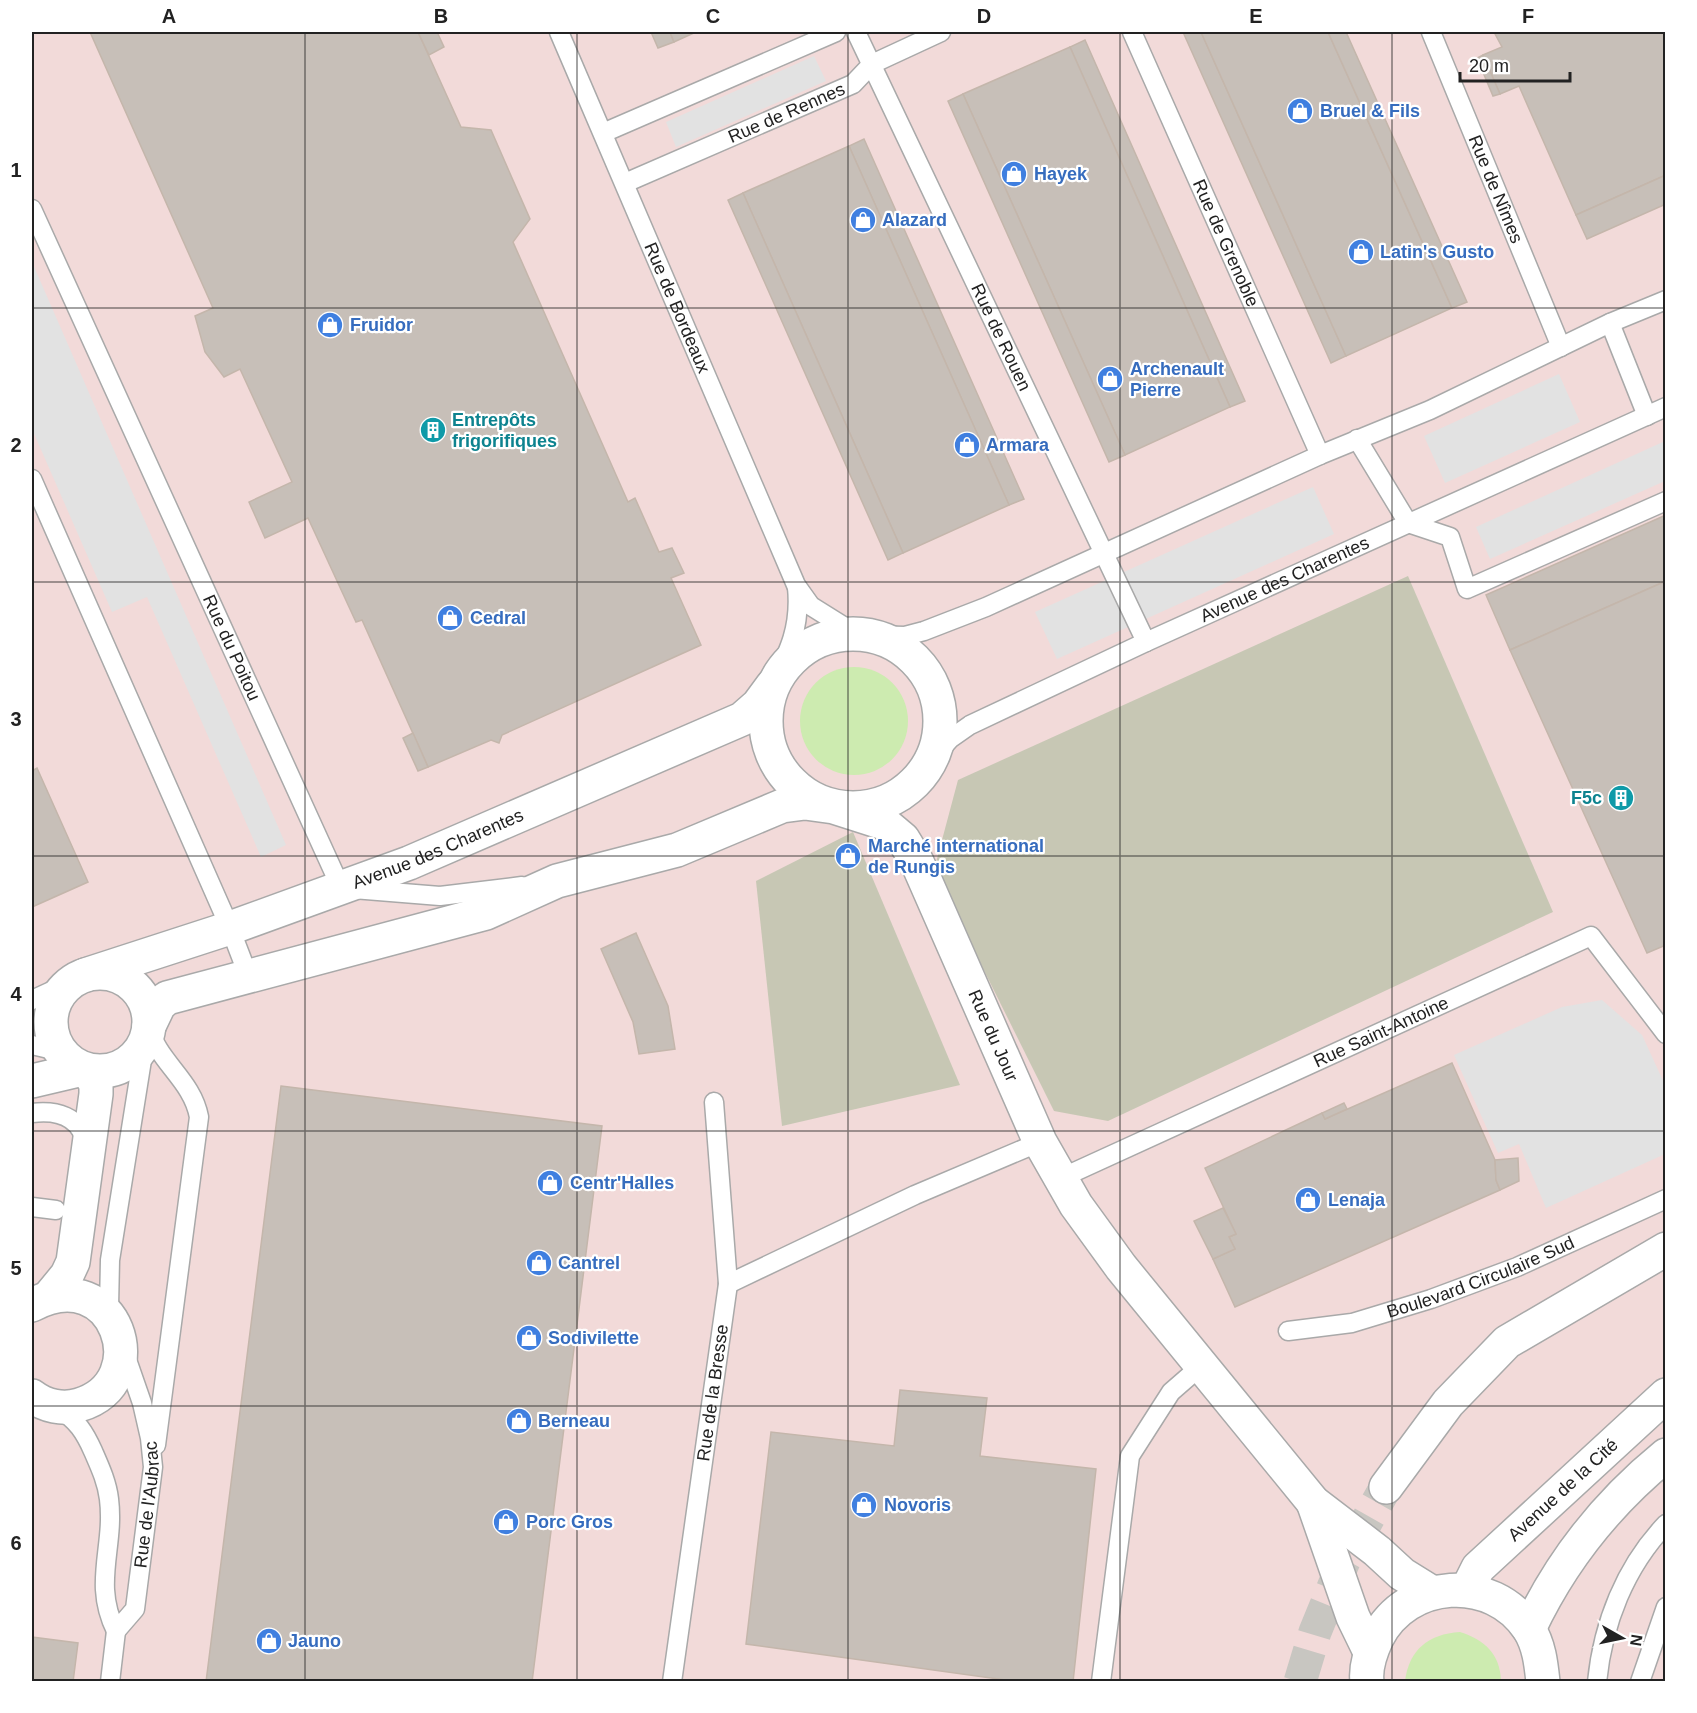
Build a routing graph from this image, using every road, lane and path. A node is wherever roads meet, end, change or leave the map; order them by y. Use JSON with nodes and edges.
{"nodes":[{"id":1,"x":559,"y":32,"type":"edge"},
{"id":2,"x":836,"y":32,"type":"edge"},
{"id":3,"x":856,"y":32,"type":"edge"},
{"id":4,"x":941,"y":32,"type":"edge"},
{"id":5,"x":1132,"y":32,"type":"edge"},
{"id":6,"x":1431,"y":32,"type":"edge"},
{"id":7,"x":872,"y":64,"type":"junction"},
{"id":8,"x":603,"y":133,"type":"junction"},
{"id":9,"x":625,"y":183,"type":"junction"},
{"id":10,"x":32,"y":209,"type":"edge"},
{"id":11,"x":1665,"y":300,"type":"edge"},
{"id":12,"x":1610,"y":323,"type":"junction"},
{"id":13,"x":1561,"y":347,"type":"junction"},
{"id":14,"x":1665,"y":407,"type":"edge"},
{"id":15,"x":1647,"y":416,"type":"junction"},
{"id":16,"x":1357,"y":439,"type":"junction"},
{"id":17,"x":1320,"y":455,"type":"junction"},
{"id":18,"x":32,"y":479,"type":"edge"},
{"id":19,"x":1665,"y":501,"type":"edge"},
{"id":20,"x":1408,"y":523,"type":"junction"},
{"id":21,"x":1103,"y":552,"type":"junction"},
{"id":22,"x":796,"y":585,"type":"junction"},
{"id":23,"x":868,"y":635,"type":"junction"},
{"id":24,"x":1146,"y":642,"type":"junction"},
{"id":25,"x":772,"y":686,"type":"junction"},
{"id":26,"x":932,"y":759,"type":"junction"},
{"id":27,"x":834,"y":807,"type":"junction"},
{"id":28,"x":917,"y":862,"type":"junction"},
{"id":29,"x":557,"y":881,"type":"junction"},
{"id":30,"x":341,"y":888,"type":"junction"},
{"id":31,"x":230,"y":928,"type":"junction"},
{"id":32,"x":248,"y":975,"type":"junction"},
{"id":33,"x":78,"y":979,"type":"junction"},
{"id":34,"x":32,"y":1000,"type":"edge"},
{"id":35,"x":147,"y":1033,"type":"junction"},
{"id":36,"x":1665,"y":1034,"type":"edge"},
{"id":37,"x":32,"y":1045,"type":"edge"},
{"id":38,"x":80,"y":1067,"type":"junction"},
{"id":39,"x":32,"y":1080,"type":"edge"},
{"id":40,"x":714,"y":1102,"type":"dead end"},
{"id":41,"x":32,"y":1113,"type":"edge"},
{"id":42,"x":1040,"y":1142,"type":"junction"},
{"id":43,"x":88,"y":1152,"type":"junction"},
{"id":44,"x":1067,"y":1192,"type":"junction"},
{"id":45,"x":1665,"y":1199,"type":"edge"},
{"id":46,"x":32,"y":1207,"type":"edge"},
{"id":47,"x":56,"y":1210,"type":"dead end"},
{"id":48,"x":1665,"y":1250,"type":"edge"},
{"id":49,"x":728,"y":1284,"type":"junction"},
{"id":50,"x":39,"y":1300,"type":"edge"},
{"id":51,"x":1288,"y":1331,"type":"dead end"},
{"id":52,"x":117,"y":1332,"type":"junction"},
{"id":53,"x":1202,"y":1365,"type":"junction"},
{"id":54,"x":1665,"y":1395,"type":"edge"},
{"id":55,"x":43,"y":1402,"type":"edge"},
{"id":56,"x":1665,"y":1455,"type":"edge"},
{"id":57,"x":153,"y":1467,"type":"junction"},
{"id":58,"x":1386,"y":1487,"type":"tunnel mouth"},
{"id":59,"x":1313,"y":1502,"type":"junction"},
{"id":60,"x":1665,"y":1524,"type":"edge"},
{"id":61,"x":1467,"y":1590,"type":"junction"},
{"id":62,"x":1431,"y":1592,"type":"junction"},
{"id":63,"x":1665,"y":1607,"type":"edge"},
{"id":64,"x":1529,"y":1629,"type":"junction"},
{"id":65,"x":116,"y":1631,"type":"junction"},
{"id":66,"x":1368,"y":1667,"type":"edge"},
{"id":67,"x":110,"y":1682,"type":"edge"},
{"id":68,"x":672,"y":1682,"type":"edge"},
{"id":69,"x":1101,"y":1682,"type":"edge"},
{"id":70,"x":1543,"y":1682,"type":"edge"},
{"id":71,"x":1597,"y":1682,"type":"edge"},
{"id":72,"x":1640,"y":1682,"type":"edge"}],
"edges":[{"from":1,"to":8,"type":"lane","name":"Rue de Bordeaux"},
{"from":2,"to":8,"type":"lane"},
{"from":3,"to":7,"type":"lane","name":"Rue de Rouen"},
{"from":4,"to":7,"type":"lane","name":"Rue de Rennes"},
{"from":5,"to":17,"type":"lane","name":"Rue de Grenoble"},
{"from":6,"to":13,"type":"lane","name":"Rue de Nîmes"},
{"from":7,"to":9,"type":"lane","name":"Rue de Rennes"},
{"from":7,"to":21,"type":"lane","name":"Rue de Rouen"},
{"from":8,"to":9,"type":"lane","name":"Rue de Bordeaux"},
{"from":9,"to":22,"type":"lane","name":"Rue de Bordeaux"},
{"from":10,"to":30,"type":"lane","name":"Rue du Poitou"},
{"from":11,"to":12,"type":"lane"},
{"from":12,"to":13,"type":"lane"},
{"from":12,"to":15,"type":"lane"},
{"from":13,"to":16,"type":"lane"},
{"from":14,"to":15,"type":"lane","name":"Avenue des Charentes"},
{"from":15,"to":20,"type":"lane","name":"Avenue des Charentes"},
{"from":16,"to":17,"type":"lane"},
{"from":16,"to":20,"type":"lane"},
{"from":17,"to":21,"type":"lane"},
{"from":18,"to":31,"type":"lane"},
{"from":19,"to":20,"type":"lane"},
{"from":20,"to":24,"type":"lane","name":"Avenue des Charentes"},
{"from":21,"to":23,"type":"lane"},
{"from":21,"to":24,"type":"lane","name":"Rue de Rouen"},
{"from":22,"to":23,"type":"lane","name":"Rue de Bordeaux"},
{"from":22,"to":25,"type":"lane","name":"Rue de Bordeaux"},
{"from":23,"to":25,"type":"street"},
{"from":23,"to":26,"type":"street"},
{"from":24,"to":26,"type":"lane","name":"Avenue des Charentes"},
{"from":25,"to":27,"type":"street"},
{"from":25,"to":30,"type":"street","name":"Avenue des Charentes"},
{"from":26,"to":27,"type":"street"},
{"from":26,"to":28,"type":"street","name":"Rue du Jour"},
{"from":27,"to":28,"type":"street","name":"Rue du Jour"},
{"from":27,"to":29,"type":"street"},
{"from":28,"to":42,"type":"street","name":"Rue du Jour"},
{"from":29,"to":30,"type":"lane"},
{"from":29,"to":32,"type":"street"},
{"from":30,"to":31,"type":"street","name":"Avenue des Charentes"},
{"from":31,"to":32,"type":"lane"},
{"from":31,"to":33,"type":"street","name":"Avenue des Charentes"},
{"from":32,"to":35,"type":"street"},
{"from":33,"to":34,"type":"lane"},
{"from":33,"to":35,"type":"street"},
{"from":33,"to":38,"type":"street"},
{"from":35,"to":38,"type":"street"},
{"from":35,"to":52,"type":"lane","name":"Rue de l'Aubrac"},
{"from":35,"to":57,"type":"lane"},
{"from":36,"to":44,"type":"lane","name":"Rue Saint-Antoine"},
{"from":37,"to":38,"type":"lane"},
{"from":38,"to":39,"type":"street"},
{"from":38,"to":43,"type":"street"},
{"from":40,"to":49,"type":"lane","name":"Rue de la Bresse"},
{"from":41,"to":43,"type":"lane"},
{"from":42,"to":44,"type":"street","name":"Rue du Jour"},
{"from":42,"to":49,"type":"lane"},
{"from":43,"to":50,"type":"street"},
{"from":44,"to":53,"type":"street","name":"Rue du Jour"},
{"from":45,"to":51,"type":"lane","name":"Boulevard Circulaire Sud"},
{"from":46,"to":47,"type":"lane"},
{"from":48,"to":58,"type":"street"},
{"from":49,"to":68,"type":"lane","name":"Rue de la Bresse"},
{"from":50,"to":52,"type":"street"},
{"from":52,"to":55,"type":"street"},
{"from":52,"to":57,"type":"lane","name":"Rue de l'Aubrac"},
{"from":53,"to":59,"type":"street","name":"Rue du Jour"},
{"from":53,"to":69,"type":"lane"},
{"from":54,"to":61,"type":"street","name":"Avenue de la Cité"},
{"from":55,"to":65,"type":"lane","name":"Rue de l'Aubrac"},
{"from":56,"to":64,"type":"street"},
{"from":57,"to":65,"type":"lane","name":"Rue de l'Aubrac"},
{"from":59,"to":62,"type":"street"},
{"from":59,"to":66,"type":"street"},
{"from":60,"to":71,"type":"lane"},
{"from":61,"to":62,"type":"street"},
{"from":61,"to":64,"type":"street"},
{"from":62,"to":66,"type":"street"},
{"from":63,"to":72,"type":"lane"},
{"from":64,"to":70,"type":"street"},
{"from":65,"to":67,"type":"lane","name":"Rue de l'Aubrac"}]}
